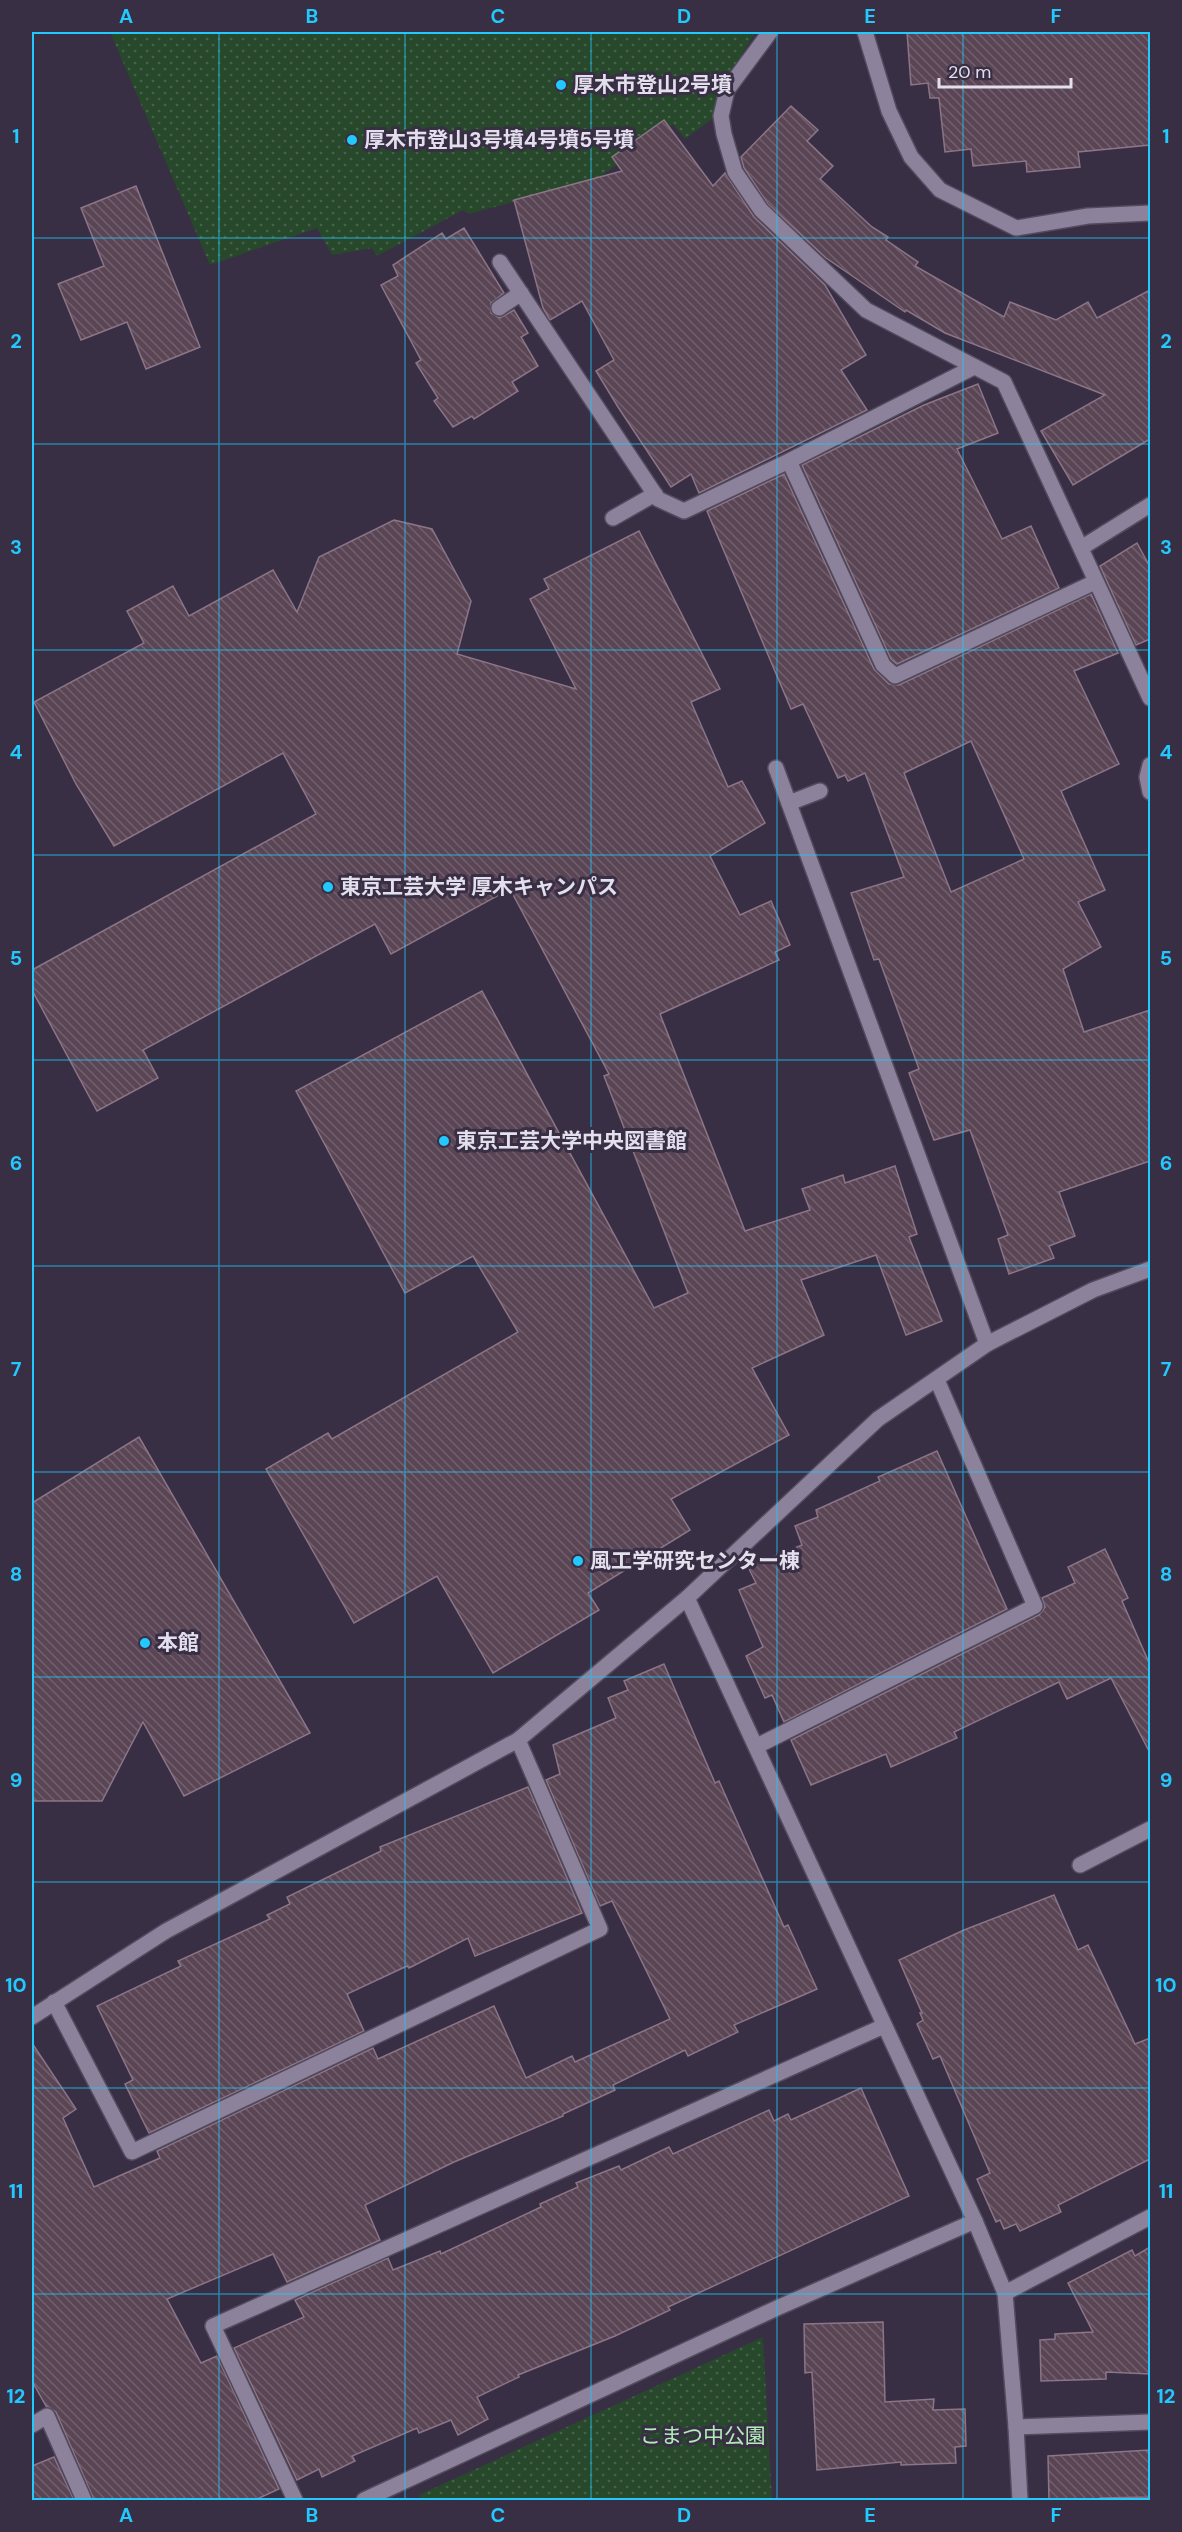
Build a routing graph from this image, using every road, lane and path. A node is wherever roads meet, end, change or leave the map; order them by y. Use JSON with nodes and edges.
{"nodes":[{"id":1,"x":770,"y":32,"type":"edge"},
{"id":2,"x":865,"y":32,"type":"edge"},
{"id":3,"x":1150,"y":213,"type":"edge"},
{"id":4,"x":500,"y":261,"type":"dead end"},
{"id":5,"x":521,"y":293,"type":"junction"},
{"id":6,"x":499,"y":308,"type":"dead end"},
{"id":7,"x":972,"y":368,"type":"junction"},
{"id":8,"x":789,"y":461,"type":"junction"},
{"id":9,"x":655,"y":494,"type":"junction"},
{"id":10,"x":1150,"y":505,"type":"edge"},
{"id":11,"x":613,"y":518,"type":"dead end"},
{"id":12,"x":1081,"y":548,"type":"junction"},
{"id":13,"x":1095,"y":582,"type":"junction"},
{"id":14,"x":1150,"y":698,"type":"edge"},
{"id":15,"x":1150,"y":765,"type":"edge"},
{"id":16,"x":776,"y":768,"type":"dead end"},
{"id":17,"x":820,"y":792,"type":"dead end"},
{"id":18,"x":1150,"y":792,"type":"edge"},
{"id":19,"x":789,"y":803,"type":"junction"},
{"id":20,"x":1150,"y":1269,"type":"edge"},
{"id":21,"x":987,"y":1344,"type":"junction"},
{"id":22,"x":937,"y":1380,"type":"junction"},
{"id":23,"x":687,"y":1598,"type":"junction"},
{"id":24,"x":518,"y":1740,"type":"junction"},
{"id":25,"x":757,"y":1746,"type":"junction"},
{"id":26,"x":1150,"y":1829,"type":"edge"},
{"id":27,"x":1080,"y":1865,"type":"dead end"},
{"id":28,"x":54,"y":2002,"type":"junction"},
{"id":29,"x":32,"y":2017,"type":"edge"},
{"id":30,"x":884,"y":2026,"type":"junction"},
{"id":31,"x":1150,"y":2217,"type":"edge"},
{"id":32,"x":975,"y":2221,"type":"junction"},
{"id":33,"x":1005,"y":2293,"type":"junction"},
{"id":34,"x":1150,"y":2422,"type":"edge"},
{"id":35,"x":32,"y":2425,"type":"edge"},
{"id":36,"x":1016,"y":2427,"type":"junction"},
{"id":37,"x":84,"y":2500,"type":"edge"},
{"id":38,"x":295,"y":2500,"type":"edge"},
{"id":39,"x":364,"y":2500,"type":"edge"},
{"id":40,"x":1020,"y":2500,"type":"edge"}],
"edges":[{"from":1,"to":7,"type":"street"},
{"from":2,"to":3,"type":"street"},
{"from":4,"to":5,"type":"street"},
{"from":5,"to":6,"type":"street"},
{"from":5,"to":9,"type":"street"},
{"from":7,"to":8,"type":"street"},
{"from":7,"to":12,"type":"street"},
{"from":8,"to":9,"type":"street"},
{"from":8,"to":13,"type":"street"},
{"from":9,"to":11,"type":"street"},
{"from":10,"to":12,"type":"street"},
{"from":12,"to":13,"type":"street"},
{"from":13,"to":14,"type":"street"},
{"from":15,"to":18,"type":"street"},
{"from":16,"to":19,"type":"street"},
{"from":17,"to":19,"type":"street"},
{"from":19,"to":21,"type":"street"},
{"from":20,"to":21,"type":"street"},
{"from":21,"to":22,"type":"street"},
{"from":22,"to":23,"type":"street"},
{"from":22,"to":25,"type":"street"},
{"from":23,"to":24,"type":"street"},
{"from":23,"to":25,"type":"street"},
{"from":24,"to":28,"type":"street"},
{"from":24,"to":28,"type":"street"},
{"from":25,"to":30,"type":"street"},
{"from":26,"to":27,"type":"street"},
{"from":28,"to":29,"type":"street"},
{"from":30,"to":32,"type":"street"},
{"from":30,"to":38,"type":"street"},
{"from":31,"to":33,"type":"street"},
{"from":32,"to":33,"type":"street"},
{"from":32,"to":39,"type":"street"},
{"from":33,"to":36,"type":"street"},
{"from":34,"to":36,"type":"street"},
{"from":35,"to":37,"type":"street"},
{"from":36,"to":40,"type":"street"}]}
